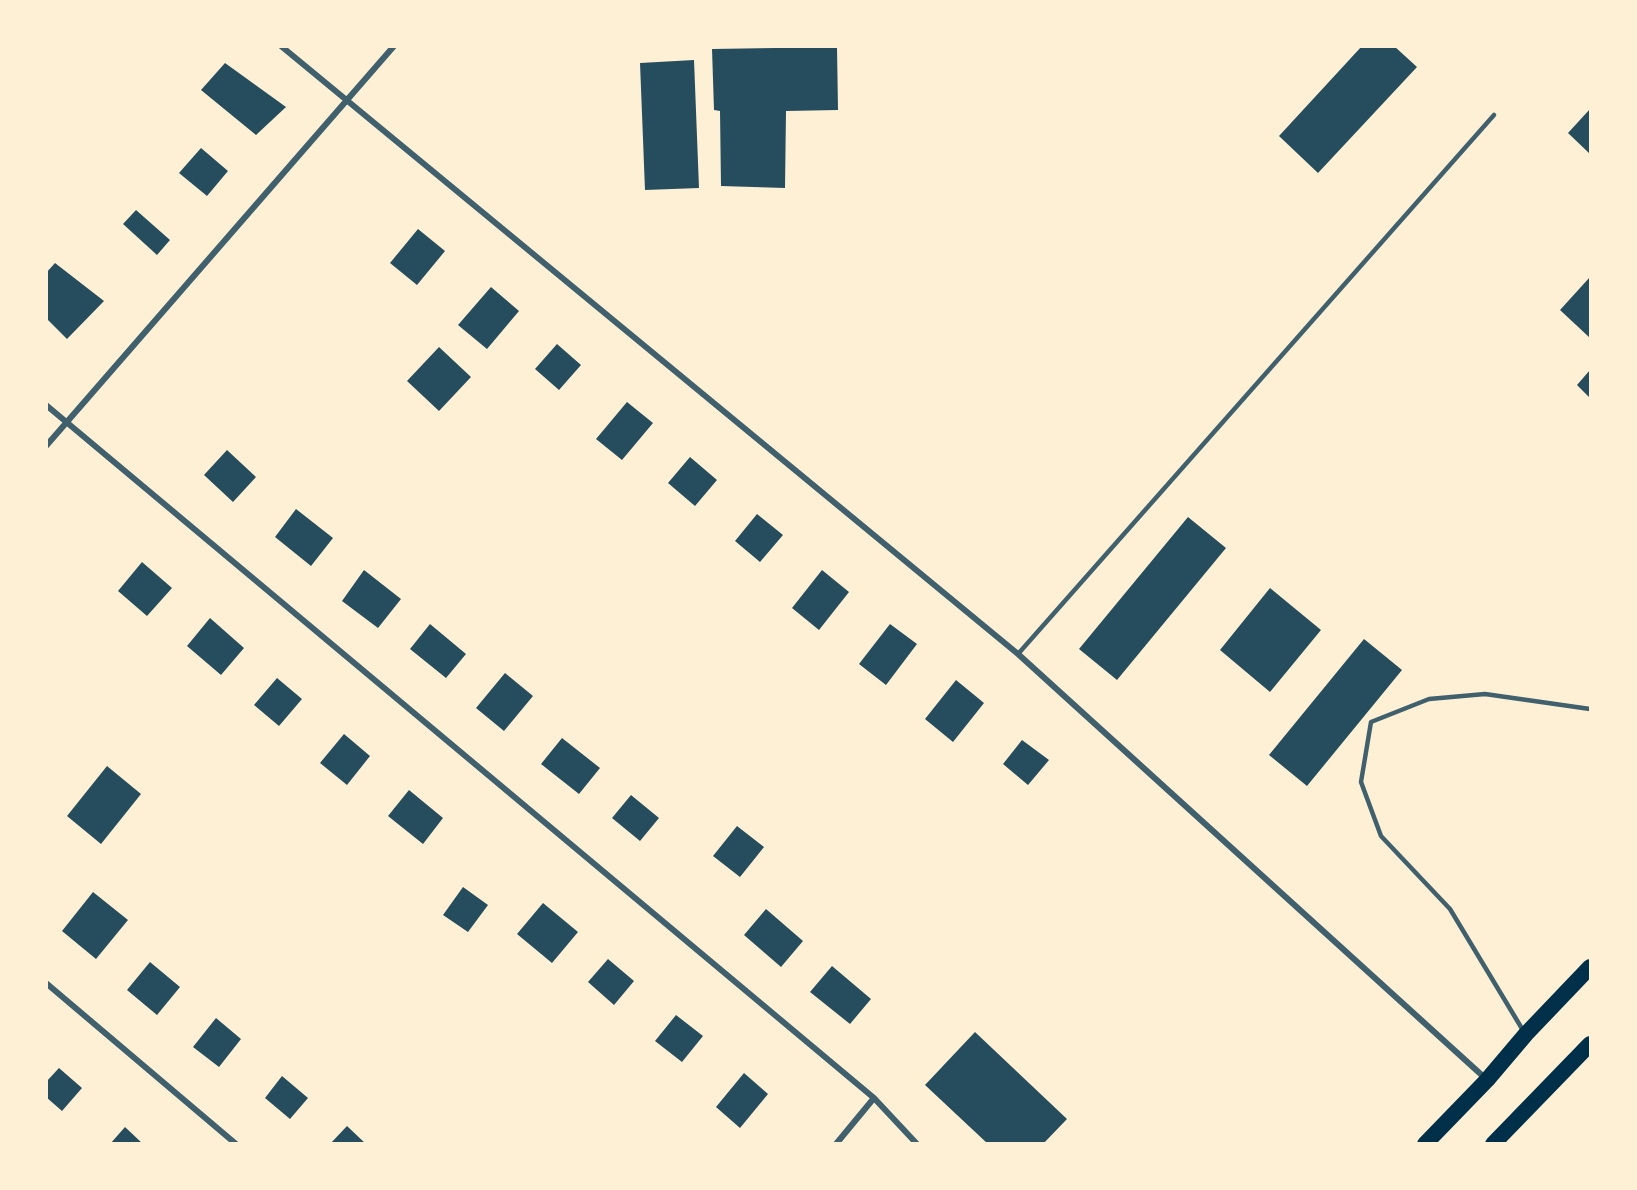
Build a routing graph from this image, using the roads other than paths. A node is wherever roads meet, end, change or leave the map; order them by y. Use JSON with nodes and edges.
{"nodes":[{"id":1,"x":281,"y":46,"type":"edge"},
{"id":2,"x":394,"y":46,"type":"edge"},
{"id":3,"x":344,"y":101,"type":"junction"},
{"id":4,"x":1494,"y":116,"type":"dead end"},
{"id":5,"x":46,"y":405,"type":"edge"},
{"id":6,"x":67,"y":423,"type":"junction"},
{"id":7,"x":46,"y":446,"type":"edge"},
{"id":8,"x":1018,"y":654,"type":"junction"},
{"id":9,"x":1590,"y":709,"type":"edge"},
{"id":10,"x":1590,"y":967,"type":"edge"},
{"id":11,"x":46,"y":983,"type":"edge"},
{"id":12,"x":1526,"y":1034,"type":"junction"},
{"id":13,"x":1590,"y":1044,"type":"edge"},
{"id":14,"x":1487,"y":1080,"type":"junction"},
{"id":15,"x":874,"y":1098,"type":"junction"},
{"id":16,"x":236,"y":1143,"type":"edge"},
{"id":17,"x":836,"y":1143,"type":"edge"},
{"id":18,"x":917,"y":1143,"type":"edge"},
{"id":19,"x":1425,"y":1143,"type":"edge"},
{"id":20,"x":1493,"y":1143,"type":"edge"}],
"edges":[{"from":1,"to":3,"type":"street"},
{"from":2,"to":3,"type":"street"},
{"from":3,"to":6,"type":"street"},
{"from":3,"to":8,"type":"street"},
{"from":4,"to":8,"type":"lane"},
{"from":5,"to":6,"type":"street"},
{"from":6,"to":7,"type":"street"},
{"from":6,"to":15,"type":"street"},
{"from":8,"to":14,"type":"street"},
{"from":9,"to":12,"type":"lane"},
{"from":10,"to":12,"type":"highway"},
{"from":11,"to":16,"type":"street"},
{"from":12,"to":14,"type":"highway"},
{"from":13,"to":20,"type":"highway"},
{"from":14,"to":19,"type":"highway"},
{"from":15,"to":17,"type":"street"},
{"from":15,"to":18,"type":"street"}]}
